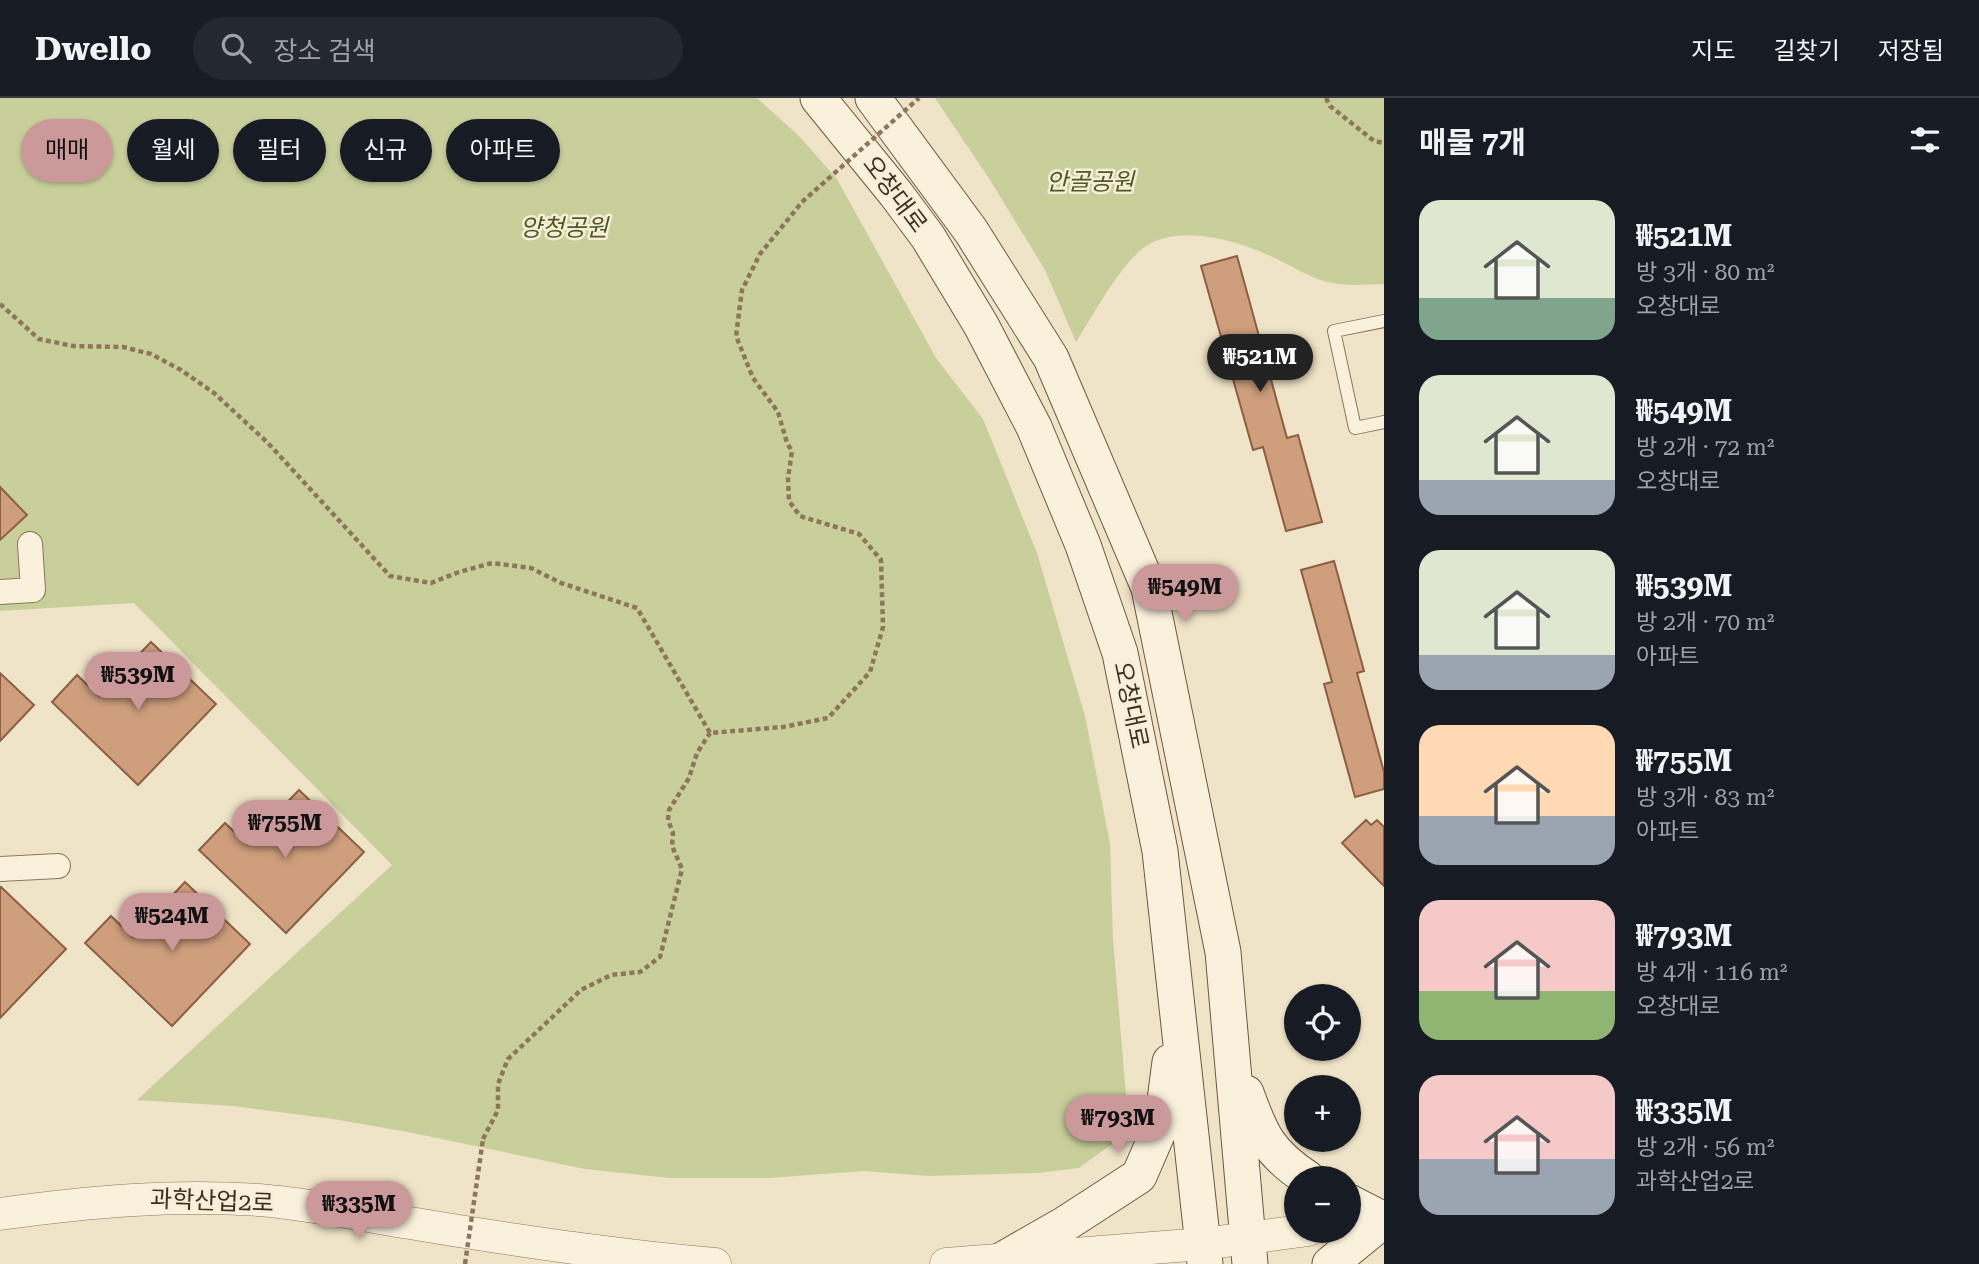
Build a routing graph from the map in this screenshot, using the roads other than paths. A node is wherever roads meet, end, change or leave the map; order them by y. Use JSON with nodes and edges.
{"nodes":[{"id":1,"x":818,"y":98,"type":"edge"},
{"id":2,"x":873,"y":98,"type":"edge"},
{"id":3,"x":1384,"y":321,"type":"edge"},
{"id":4,"x":1384,"y":422,"type":"edge"},
{"id":5,"x":30,"y":544,"type":"dead end"},
{"id":6,"x":0,"y":592,"type":"edge"},
{"id":7,"x":58,"y":866,"type":"dead end"},
{"id":8,"x":0,"y":869,"type":"edge"},
{"id":9,"x":1178,"y":1010,"type":"junction"},
{"id":10,"x":1232,"y":1054,"type":"junction"},
{"id":11,"x":1289,"y":1166,"type":"edge"},
{"id":12,"x":1361,"y":1208,"type":"edge"},
{"id":13,"x":0,"y":1214,"type":"edge"},
{"id":14,"x":1384,"y":1220,"type":"edge"},
{"id":15,"x":1361,"y":1223,"type":"edge"},
{"id":16,"x":1284,"y":1238,"type":"edge"},
{"id":17,"x":1248,"y":1251,"type":"edge"},
{"id":18,"x":1204,"y":1254,"type":"edge"},
{"id":19,"x":1011,"y":1262,"type":"edge"},
{"id":20,"x":715,"y":1264,"type":"edge"},
{"id":21,"x":946,"y":1264,"type":"edge"},
{"id":22,"x":1331,"y":1264,"type":"edge"}],
"edges":[{"from":1,"to":9,"type":"main road","name":"오창대로"},
{"from":2,"to":10,"type":"main road","name":"오창대로"},
{"from":3,"to":4,"type":"lane"},
{"from":5,"to":6,"type":"street"},
{"from":7,"to":8,"type":"street"},
{"from":9,"to":18,"type":"main road","name":"오창대로"},
{"from":9,"to":19,"type":"main road"},
{"from":10,"to":11,"type":"main road"},
{"from":10,"to":17,"type":"main road","name":"오창대로"},
{"from":12,"to":14,"type":"main road"},
{"from":13,"to":20,"type":"street","name":"과학산업2로"},
{"from":14,"to":15,"type":"street"},
{"from":14,"to":22,"type":"main road"},
{"from":16,"to":17,"type":"street"},
{"from":17,"to":18,"type":"street"},
{"from":18,"to":19,"type":"street"},
{"from":19,"to":21,"type":"street"}]}
